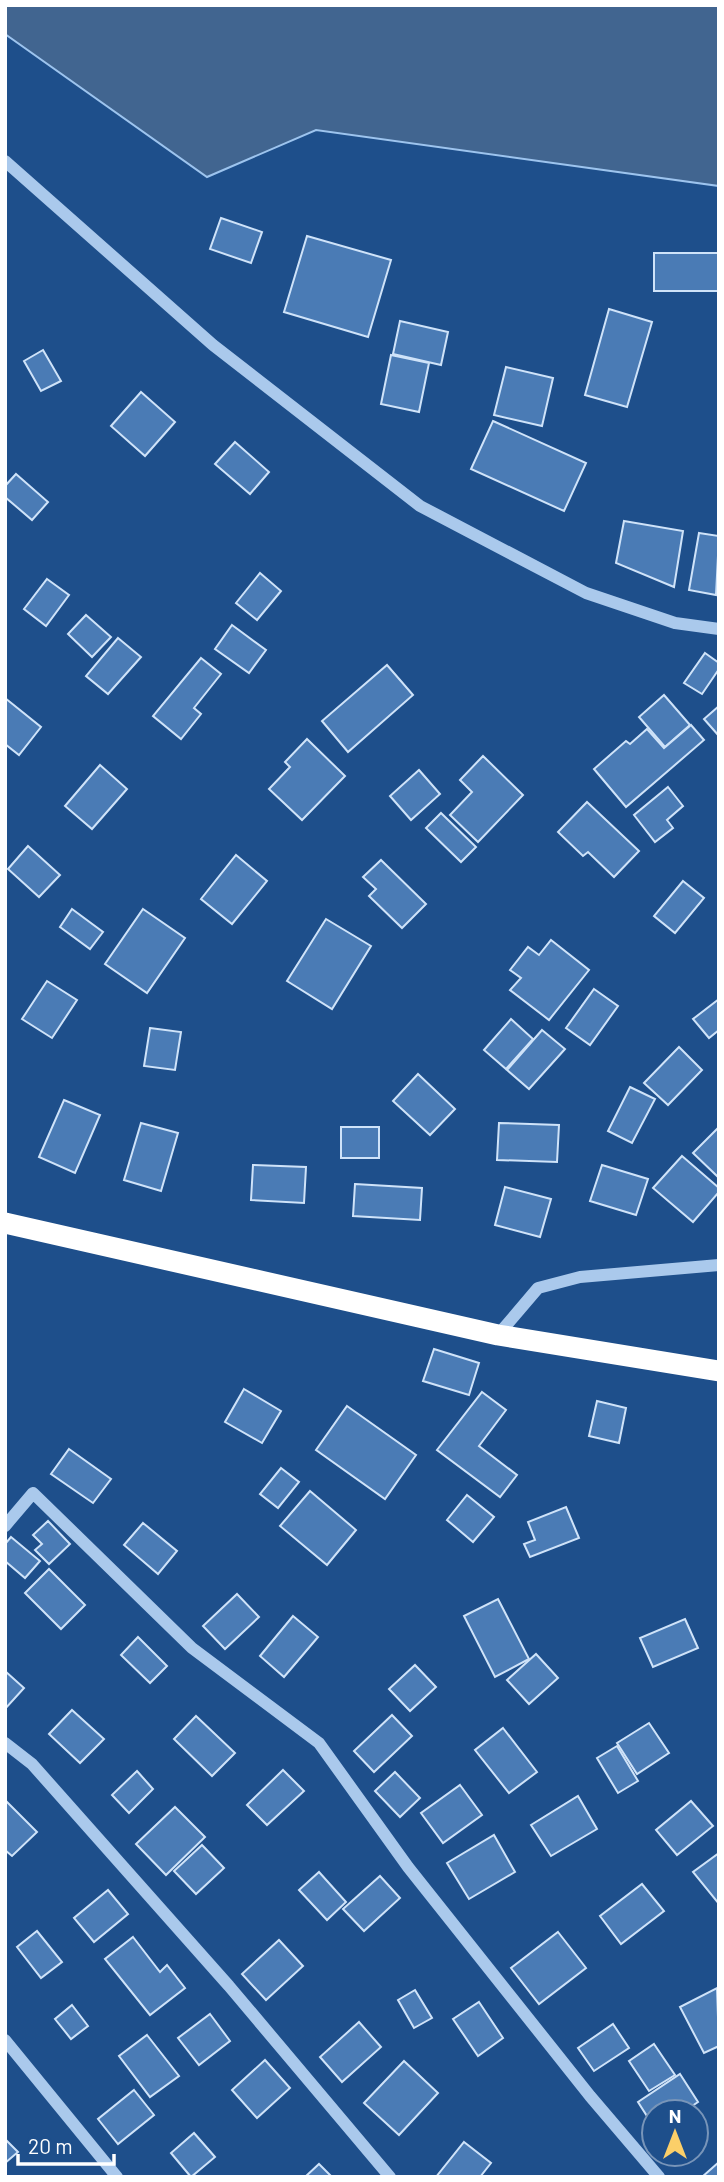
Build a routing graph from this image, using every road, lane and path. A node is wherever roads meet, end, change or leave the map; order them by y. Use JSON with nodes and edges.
{"nodes":[{"id":1,"x":5,"y":162,"type":"edge"},
{"id":2,"x":719,"y":629,"type":"edge"},
{"id":3,"x":5,"y":1223,"type":"edge"},
{"id":4,"x":719,"y":1265,"type":"edge"},
{"id":5,"x":498,"y":1335,"type":"junction"},
{"id":6,"x":719,"y":1371,"type":"edge"},
{"id":7,"x":5,"y":1525,"type":"edge"},
{"id":8,"x":5,"y":1743,"type":"edge"},
{"id":9,"x":5,"y":2040,"type":"edge"},
{"id":10,"x":117,"y":2177,"type":"edge"},
{"id":11,"x":390,"y":2177,"type":"edge"},
{"id":12,"x":659,"y":2177,"type":"edge"}],
"edges":[{"from":1,"to":2,"type":"street"},
{"from":3,"to":5,"type":"highway"},
{"from":4,"to":5,"type":"street"},
{"from":5,"to":6,"type":"highway"},
{"from":7,"to":12,"type":"street"},
{"from":8,"to":11,"type":"street"},
{"from":9,"to":10,"type":"street"}]}
